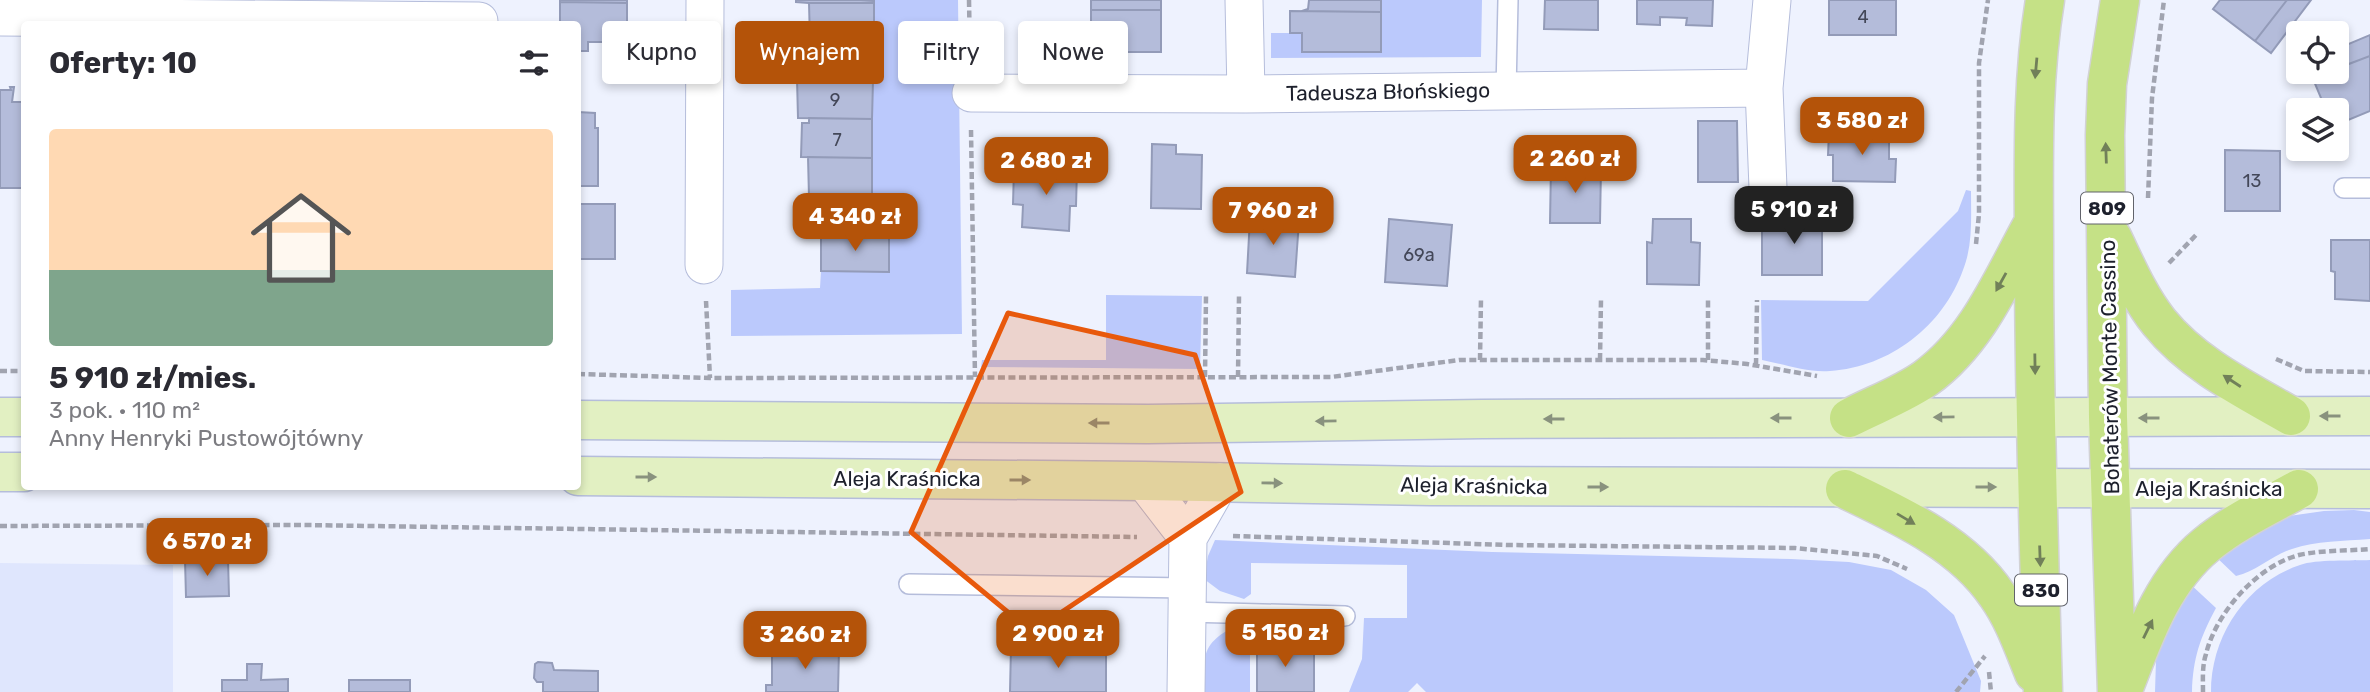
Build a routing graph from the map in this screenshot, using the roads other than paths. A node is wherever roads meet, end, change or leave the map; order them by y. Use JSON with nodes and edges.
{"nodes":[{"id":1,"x":705,"y":0,"type":"edge"},
{"id":2,"x":1244,"y":0,"type":"edge"},
{"id":3,"x":1508,"y":0,"type":"edge"},
{"id":4,"x":1772,"y":0,"type":"edge"},
{"id":5,"x":2045,"y":0,"type":"edge"},
{"id":6,"x":2120,"y":0,"type":"edge"},
{"id":7,"x":139,"y":9,"type":"edge"},
{"id":8,"x":0,"y":17,"type":"edge"},
{"id":9,"x":479,"y":21,"type":"dead end"},
{"id":10,"x":1764,"y":88,"type":"junction"},
{"id":11,"x":1506,"y":91,"type":"junction"},
{"id":12,"x":971,"y":93,"type":"road end"},
{"id":13,"x":1246,"y":94,"type":"junction"},
{"id":14,"x":1768,"y":188,"type":"dead end"},
{"id":15,"x":2344,"y":188,"type":"dead end"},
{"id":16,"x":2370,"y":188,"type":"edge"},
{"id":17,"x":2034,"y":222,"type":"junction"},
{"id":18,"x":2108,"y":229,"type":"junction"},
{"id":19,"x":705,"y":265,"type":"road end"},
{"id":20,"x":2291,"y":416,"type":"junction"},
{"id":21,"x":2370,"y":416,"type":"edge"},
{"id":22,"x":0,"y":417,"type":"edge"},
{"id":23,"x":21,"y":417,"type":"edge"},
{"id":24,"x":2036,"y":417,"type":"junction"},
{"id":25,"x":2108,"y":417,"type":"junction"},
{"id":26,"x":1849,"y":418,"type":"junction"},
{"id":27,"x":581,"y":420,"type":"edge"},
{"id":28,"x":0,"y":472,"type":"edge"},
{"id":29,"x":21,"y":472,"type":"edge"},
{"id":30,"x":581,"y":477,"type":"edge"},
{"id":31,"x":1144,"y":481,"type":"junction"},
{"id":32,"x":1220,"y":482,"type":"junction"},
{"id":33,"x":2038,"y":488,"type":"junction"},
{"id":34,"x":1845,"y":489,"type":"junction"},
{"id":35,"x":2299,"y":489,"type":"junction"},
{"id":36,"x":2370,"y":489,"type":"edge"},
{"id":37,"x":2111,"y":490,"type":"junction"},
{"id":38,"x":1188,"y":538,"type":"junction"},
{"id":39,"x":909,"y":584,"type":"dead end"},
{"id":40,"x":1188,"y":600,"type":"junction"},
{"id":41,"x":1345,"y":616,"type":"dead end"},
{"id":42,"x":1186,"y":692,"type":"edge"},
{"id":43,"x":2043,"y":692,"type":"edge"},
{"id":44,"x":2120,"y":692,"type":"edge"}],
"edges":[{"from":1,"to":19,"type":"street"},
{"from":2,"to":13,"type":"street"},
{"from":3,"to":11,"type":"lane"},
{"from":4,"to":10,"type":"street"},
{"from":5,"to":17,"type":"main road","one_way":true},
{"from":18,"to":6,"type":"main road","name":"Bohaterów Monte Cassino","number":"809","one_way":true},
{"from":7,"to":8,"type":"street"},
{"from":7,"to":9,"type":"street"},
{"from":10,"to":11,"type":"street","name":"Tadeusza Błońskiego"},
{"from":10,"to":14,"type":"street"},
{"from":11,"to":13,"type":"street","name":"Tadeusza Błońskiego"},
{"from":12,"to":13,"type":"street","name":"Tadeusza Błońskiego"},
{"from":15,"to":16,"type":"lane"},
{"from":17,"to":24,"type":"main road","number":"830","one_way":true},
{"from":17,"to":26,"type":"main road","one_way":true},
{"from":20,"to":18,"type":"main road","one_way":true},
{"from":18,"to":25,"type":"main road","name":"Bohaterów Monte Cassino","number":"809"},
{"from":21,"to":20,"type":"main road","one_way":true},
{"from":20,"to":25,"type":"main road","one_way":true},
{"from":22,"to":23,"type":"main road"},
{"from":24,"to":25,"type":"main road"},
{"from":24,"to":26,"type":"main road","one_way":true},
{"from":24,"to":33,"type":"main road","number":"830"},
{"from":25,"to":37,"type":"main road","name":"Bohaterów Monte Cassino","number":"809"},
{"from":26,"to":27,"type":"main road","one_way":true},
{"from":28,"to":29,"type":"main road"},
{"from":30,"to":31,"type":"main road","name":"Aleja Kraśnicka","one_way":true},
{"from":31,"to":32,"type":"main road","name":"Aleja Kraśnicka"},
{"from":31,"to":38,"type":"street"},
{"from":32,"to":34,"type":"main road","name":"Aleja Kraśnicka","one_way":true},
{"from":32,"to":38,"type":"street"},
{"from":34,"to":33,"type":"main road","name":"Aleja Kraśnicka","one_way":true},
{"from":33,"to":37,"type":"main road","name":"Aleja Kraśnicka"},
{"from":33,"to":43,"type":"main road","number":"830","one_way":true},
{"from":34,"to":43,"type":"main road","one_way":true},
{"from":35,"to":36,"type":"main road","name":"Aleja Kraśnicka"},
{"from":35,"to":37,"type":"main road","name":"Aleja Kraśnicka"},
{"from":44,"to":35,"type":"main road","one_way":true},
{"from":37,"to":44,"type":"main road","name":"Bohaterów Monte Cassino"},
{"from":38,"to":40,"type":"street"},
{"from":39,"to":40,"type":"lane"},
{"from":40,"to":41,"type":"lane"},
{"from":40,"to":42,"type":"street"}]}
